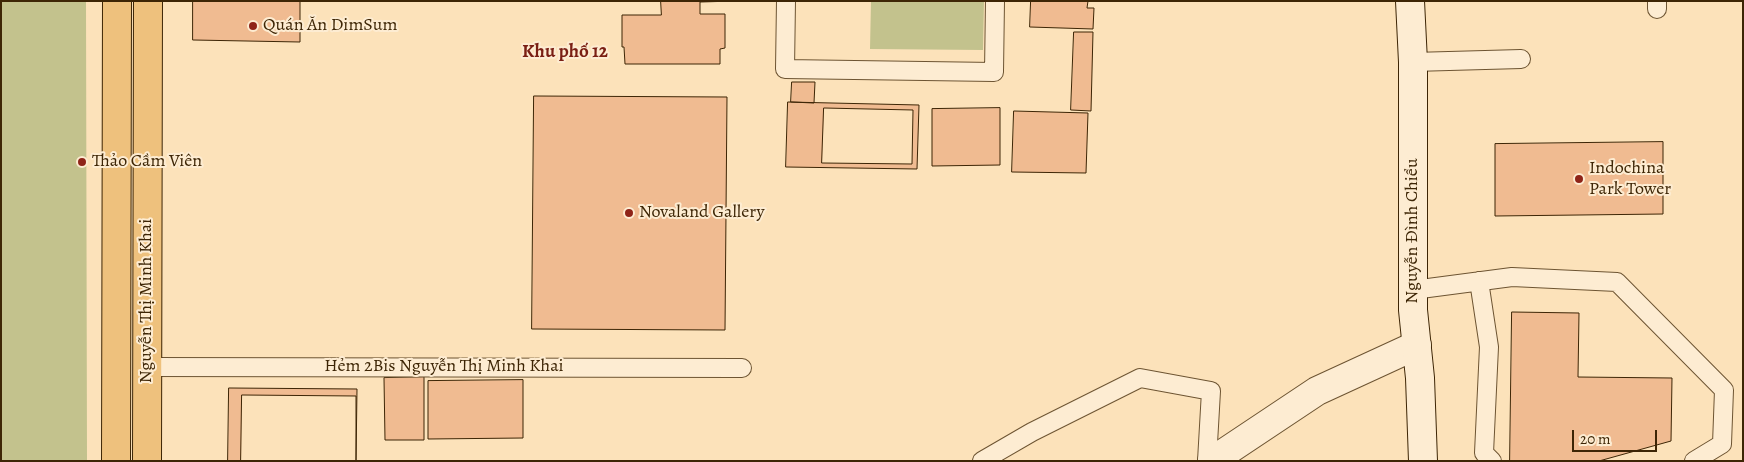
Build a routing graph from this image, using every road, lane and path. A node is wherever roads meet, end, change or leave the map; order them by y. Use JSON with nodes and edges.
{"nodes":[{"id":1,"x":118,"y":1,"type":"edge"},
{"id":2,"x":148,"y":1,"type":"edge"},
{"id":3,"x":786,"y":1,"type":"edge"},
{"id":4,"x":996,"y":1,"type":"edge"},
{"id":5,"x":1410,"y":1,"type":"edge"},
{"id":6,"x":1521,"y":59,"type":"dead end"},
{"id":7,"x":1413,"y":62,"type":"junction"},
{"id":8,"x":116,"y":141,"type":"junction"},
{"id":9,"x":147,"y":141,"type":"junction"},
{"id":10,"x":1479,"y":281,"type":"junction"},
{"id":11,"x":1413,"y":290,"type":"junction"},
{"id":12,"x":1416,"y":345,"type":"junction"},
{"id":13,"x":147,"y":366,"type":"junction"},
{"id":14,"x":742,"y":368,"type":"dead end"},
{"id":15,"x":116,"y":461,"type":"edge"},
{"id":16,"x":147,"y":461,"type":"edge"},
{"id":17,"x":982,"y":461,"type":"edge"},
{"id":18,"x":1207,"y":461,"type":"edge"},
{"id":19,"x":1212,"y":461,"type":"edge"},
{"id":20,"x":1422,"y":461,"type":"edge"},
{"id":21,"x":1492,"y":461,"type":"edge"},
{"id":22,"x":1694,"y":461,"type":"edge"}],
"edges":[{"from":1,"to":8,"type":"main road","name":"Nguyễn Thị Minh Khai"},
{"from":2,"to":9,"type":"main road","name":"Nguyễn Thị Minh Khai"},
{"from":3,"to":4,"type":"lane"},
{"from":5,"to":7,"type":"street","name":"Nguyễn Đình Chiểu"},
{"from":6,"to":7,"type":"lane"},
{"from":7,"to":11,"type":"street","name":"Nguyễn Đình Chiểu"},
{"from":8,"to":9,"type":"main road"},
{"from":8,"to":15,"type":"main road","name":"Nguyễn Thị Minh Khai"},
{"from":9,"to":13,"type":"main road","name":"Nguyễn Thị Minh Khai"},
{"from":10,"to":11,"type":"lane"},
{"from":10,"to":21,"type":"lane"},
{"from":10,"to":22,"type":"lane"},
{"from":11,"to":12,"type":"street","name":"Nguyễn Đình Chiểu"},
{"from":12,"to":19,"type":"street"},
{"from":12,"to":20,"type":"street","name":"Nguyễn Đình Chiểu"},
{"from":13,"to":14,"type":"lane","name":"Hẻm 2Bis Nguyễn Thị Minh Khai"},
{"from":13,"to":16,"type":"main road","name":"Nguyễn Thị Minh Khai"},
{"from":17,"to":18,"type":"lane"}]}
